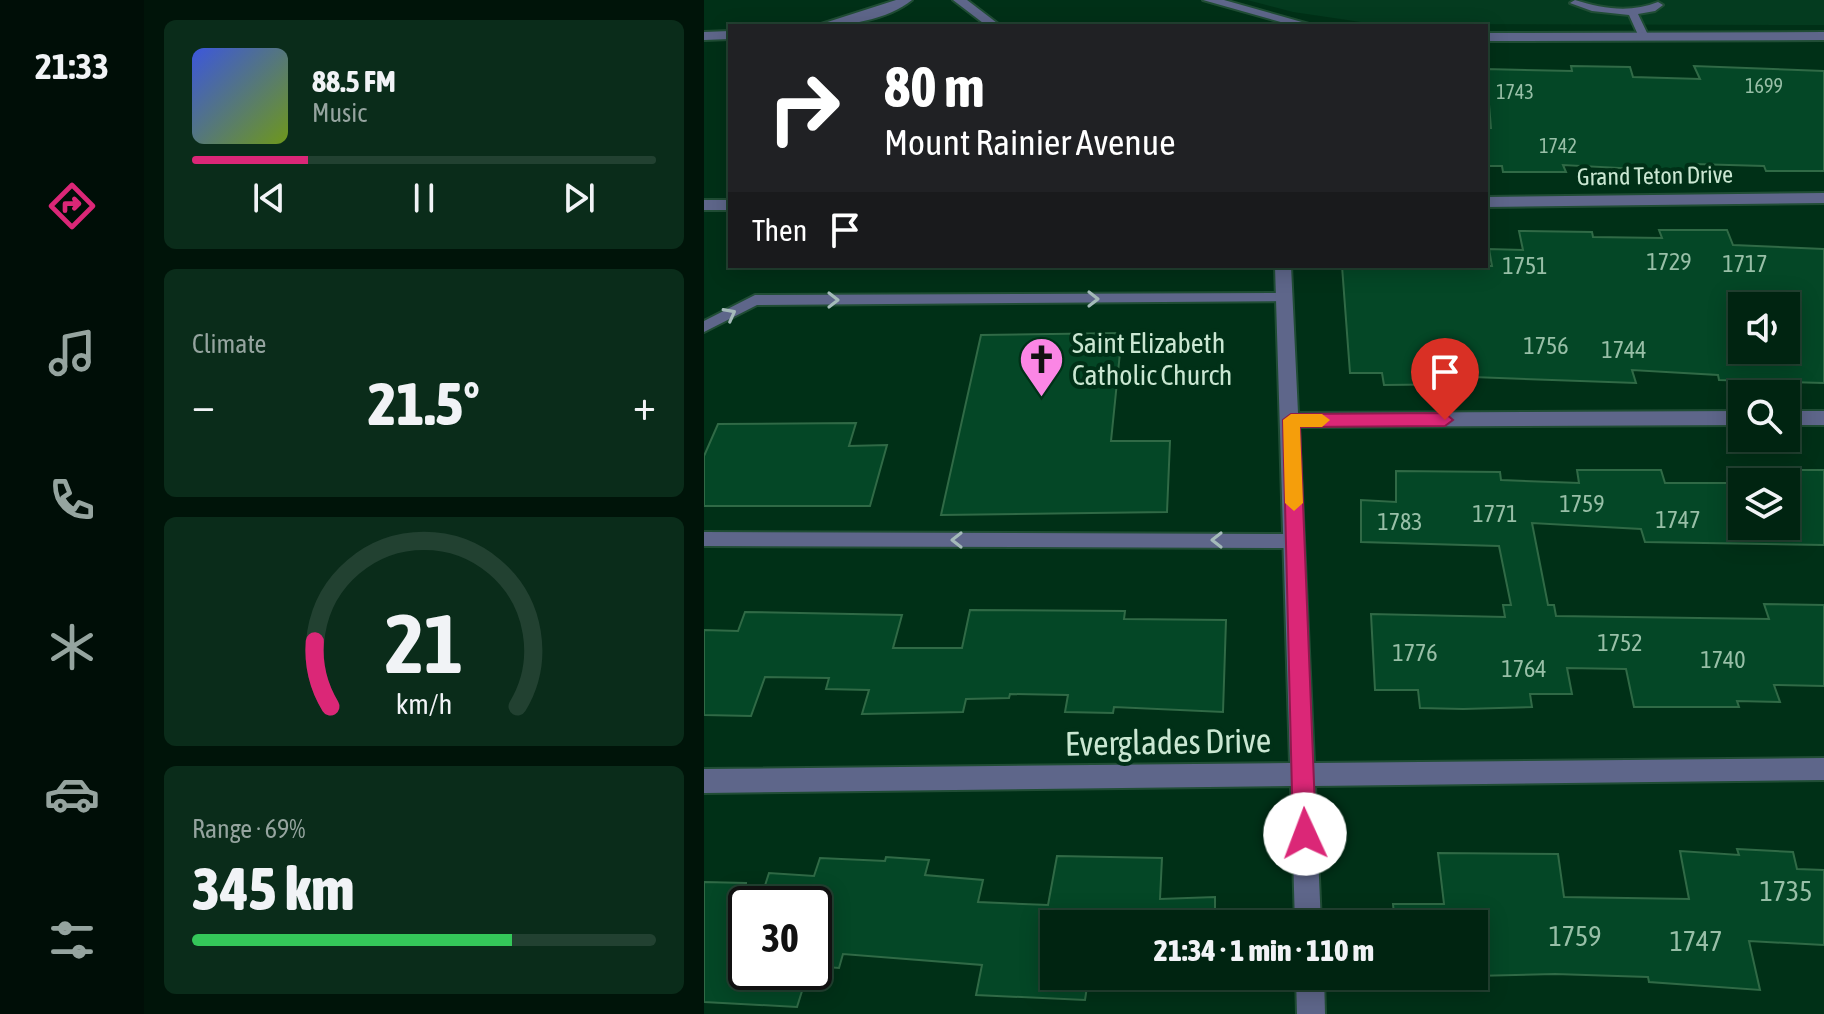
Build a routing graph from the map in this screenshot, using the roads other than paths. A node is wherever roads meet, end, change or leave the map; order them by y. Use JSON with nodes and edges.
{"nodes":[{"id":1,"x":906,"y":0,"type":"edge"},
{"id":2,"x":959,"y":0,"type":"edge"},
{"id":3,"x":1209,"y":0,"type":"edge"},
{"id":4,"x":1575,"y":3,"type":"dead end"},
{"id":5,"x":1658,"y":5,"type":"dead end"},
{"id":6,"x":1632,"y":11,"type":"junction"},
{"id":7,"x":829,"y":24,"type":"edge"},
{"id":8,"x":992,"y":24,"type":"edge"},
{"id":9,"x":1302,"y":24,"type":"edge"},
{"id":10,"x":728,"y":35,"type":"edge"},
{"id":11,"x":704,"y":36,"type":"edge"},
{"id":12,"x":1824,"y":36,"type":"edge"},
{"id":13,"x":1488,"y":37,"type":"edge"},
{"id":14,"x":1644,"y":37,"type":"junction"},
{"id":15,"x":1824,"y":198,"type":"edge"},
{"id":16,"x":1488,"y":202,"type":"edge"},
{"id":17,"x":704,"y":205,"type":"edge"},
{"id":18,"x":728,"y":205,"type":"edge"},
{"id":19,"x":1283,"y":268,"type":"edge"},
{"id":20,"x":1285,"y":298,"type":"junction"},
{"id":21,"x":704,"y":327,"type":"edge"},
{"id":22,"x":1728,"y":418,"type":"edge"},
{"id":23,"x":1800,"y":418,"type":"edge"},
{"id":24,"x":1824,"y":418,"type":"edge"},
{"id":25,"x":1291,"y":420,"type":"junction"},
{"id":26,"x":704,"y":539,"type":"edge"},
{"id":27,"x":1295,"y":541,"type":"junction"},
{"id":28,"x":1824,"y":769,"type":"edge"},
{"id":29,"x":1303,"y":775,"type":"junction"},
{"id":30,"x":704,"y":781,"type":"edge"},
{"id":31,"x":1308,"y":910,"type":"edge"},
{"id":32,"x":1310,"y":990,"type":"edge"},
{"id":33,"x":1311,"y":1014,"type":"edge"}],
"edges":[{"from":1,"to":7,"type":"street"},
{"from":2,"to":8,"type":"street"},
{"from":3,"to":9,"type":"street"},
{"from":4,"to":6,"type":"lane"},
{"from":5,"to":6,"type":"lane"},
{"from":6,"to":14,"type":"lane"},
{"from":10,"to":11,"type":"street"},
{"from":12,"to":14,"type":"street"},
{"from":13,"to":14,"type":"street"},
{"from":15,"to":16,"type":"street","name":"Grand Teton Drive"},
{"from":17,"to":18,"type":"street"},
{"from":19,"to":20,"type":"street"},
{"from":21,"to":20,"type":"lane","one_way":true},
{"from":20,"to":25,"type":"street"},
{"from":22,"to":25,"type":"street"},
{"from":23,"to":24,"type":"street"},
{"from":25,"to":27,"type":"street"},
{"from":27,"to":26,"type":"lane","one_way":true},
{"from":27,"to":29,"type":"street"},
{"from":28,"to":29,"type":"street","name":"Everglades Drive"},
{"from":29,"to":30,"type":"street","name":"Everglades Drive"},
{"from":29,"to":31,"type":"street"},
{"from":32,"to":33,"type":"street"}]}
